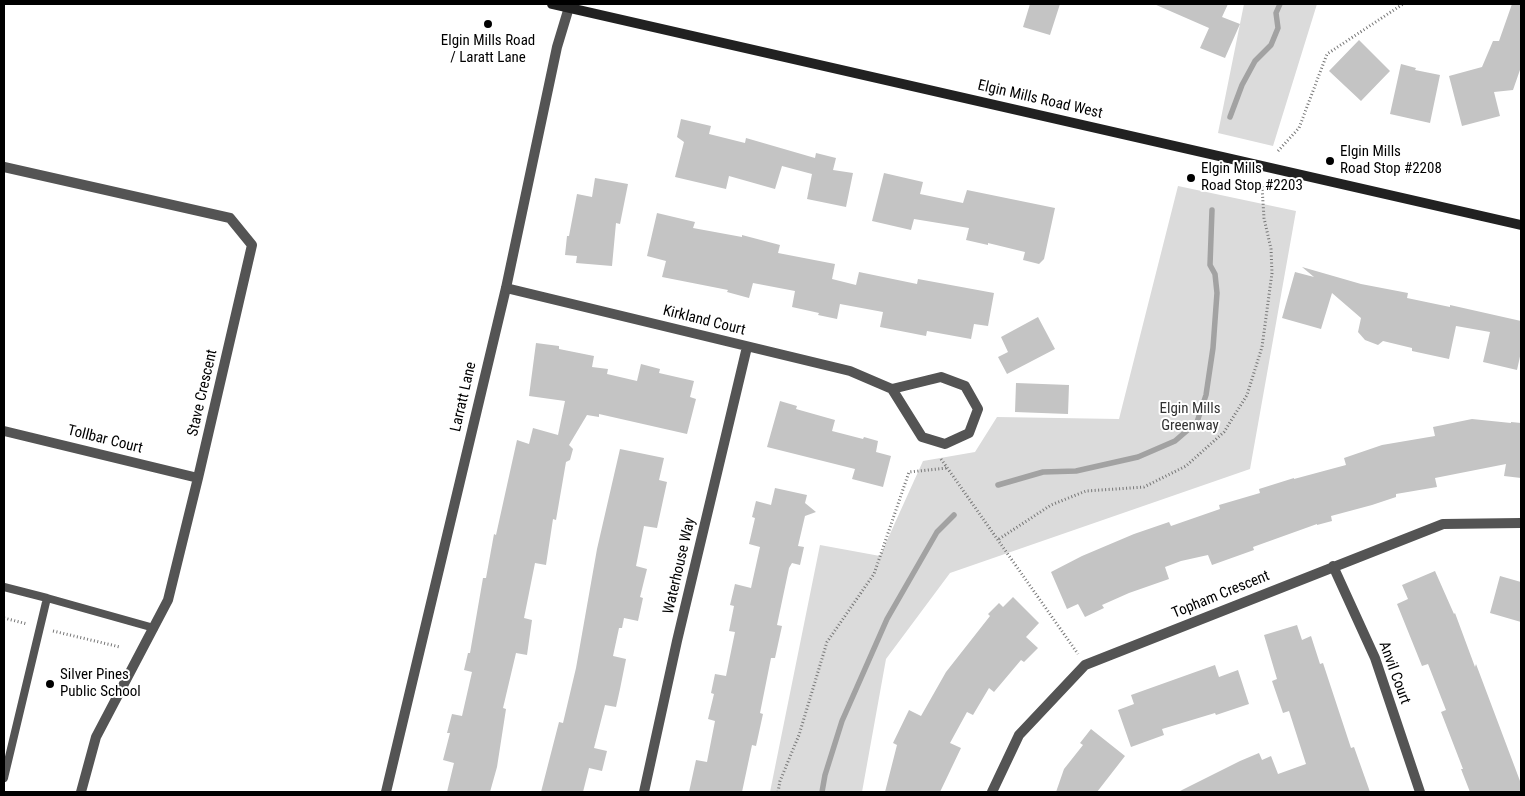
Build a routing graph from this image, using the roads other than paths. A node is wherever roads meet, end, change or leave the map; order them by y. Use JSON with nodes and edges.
{"nodes":[{"id":1,"x":552,"y":4,"type":"edge"},
{"id":2,"x":570,"y":6,"type":"edge"},
{"id":3,"x":4,"y":168,"type":"edge"},
{"id":4,"x":1521,"y":225,"type":"edge"},
{"id":5,"x":506,"y":288,"type":"junction"},
{"id":6,"x":747,"y":347,"type":"junction"},
{"id":7,"x":892,"y":389,"type":"junction"},
{"id":8,"x":4,"y":431,"type":"edge"},
{"id":9,"x":198,"y":478,"type":"junction"},
{"id":10,"x":1521,"y":523,"type":"edge"},
{"id":11,"x":1334,"y":566,"type":"junction"},
{"id":12,"x":4,"y":587,"type":"edge"},
{"id":13,"x":48,"y":598,"type":"junction"},
{"id":14,"x":154,"y":628,"type":"junction"},
{"id":15,"x":4,"y":778,"type":"edge"},
{"id":16,"x":81,"y":792,"type":"edge"},
{"id":17,"x":386,"y":792,"type":"edge"},
{"id":18,"x":644,"y":792,"type":"edge"},
{"id":19,"x":992,"y":792,"type":"edge"},
{"id":20,"x":1420,"y":792,"type":"edge"}],
"edges":[{"from":1,"to":2,"type":"main road","name":"Elgin Mills Road West"},
{"from":2,"to":4,"type":"main road","name":"Elgin Mills Road West"},
{"from":2,"to":5,"type":"street","name":"Larratt Lane"},
{"from":3,"to":9,"type":"street","name":"Stave Crescent"},
{"from":5,"to":6,"type":"street","name":"Kirkland Court"},
{"from":5,"to":17,"type":"street","name":"Larratt Lane"},
{"from":6,"to":7,"type":"street","name":"Kirkland Court"},
{"from":6,"to":18,"type":"street","name":"Waterhouse Way"},
{"from":7,"to":7,"type":"street"},
{"from":8,"to":9,"type":"street","name":"Tollbar Court"},
{"from":9,"to":14,"type":"street","name":"Stave Crescent"},
{"from":10,"to":11,"type":"street","name":"Topham Crescent"},
{"from":11,"to":19,"type":"street","name":"Topham Crescent"},
{"from":11,"to":20,"type":"street","name":"Anvil Court"},
{"from":12,"to":13,"type":"lane"},
{"from":13,"to":14,"type":"lane"},
{"from":13,"to":15,"type":"lane"},
{"from":14,"to":16,"type":"street","name":"Stave Crescent"}]}
